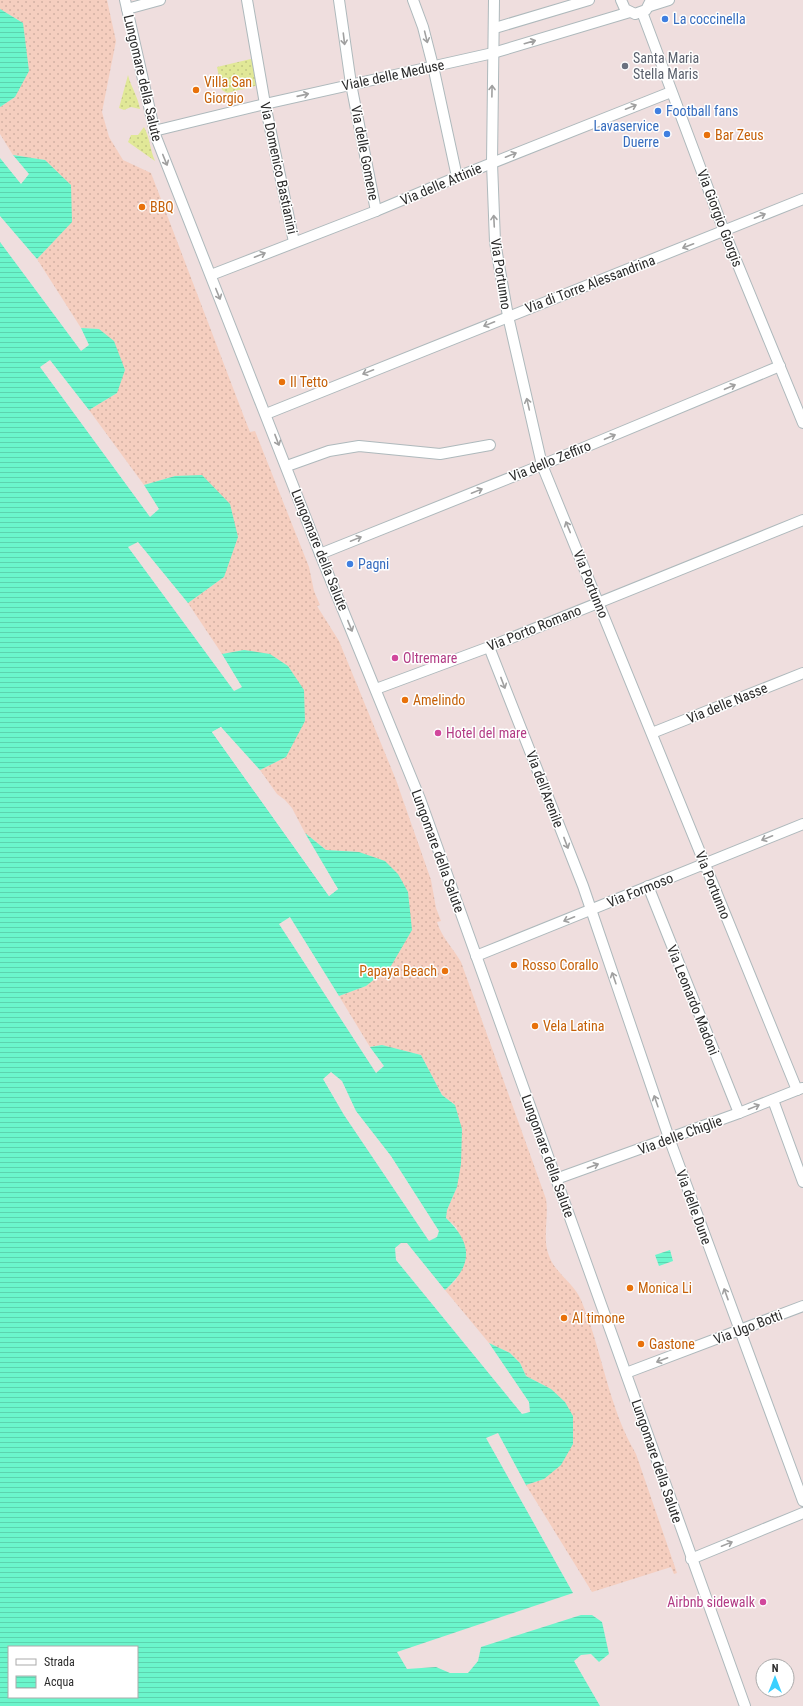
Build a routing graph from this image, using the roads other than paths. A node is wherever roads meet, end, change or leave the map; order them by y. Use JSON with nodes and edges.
{"nodes":[{"id":1,"x":160,"y":0,"type":"edge"},
{"id":2,"x":247,"y":0,"type":"edge"},
{"id":3,"x":339,"y":0,"type":"edge"},
{"id":4,"x":413,"y":0,"type":"edge"},
{"id":5,"x":494,"y":0,"type":"edge"},
{"id":6,"x":589,"y":0,"type":"edge"},
{"id":7,"x":621,"y":0,"type":"edge"},
{"id":8,"x":669,"y":0,"type":"edge"},
{"id":9,"x":126,"y":4,"type":"edge"},
{"id":10,"x":648,"y":6,"type":"edge"},
{"id":11,"x":630,"y":12,"type":"junction"},
{"id":12,"x":495,"y":28,"type":"junction"},
{"id":13,"x":493,"y":53,"type":"junction"},
{"id":14,"x":433,"y":66,"type":"junction"},
{"id":15,"x":351,"y":84,"type":"junction"},
{"id":16,"x":671,"y":92,"type":"junction"},
{"id":17,"x":265,"y":104,"type":"junction"},
{"id":18,"x":154,"y":131,"type":"junction"},
{"id":19,"x":492,"y":163,"type":"junction"},
{"id":20,"x":457,"y":177,"type":"junction"},
{"id":21,"x":803,"y":199,"type":"edge"},
{"id":22,"x":376,"y":211,"type":"junction"},
{"id":23,"x":724,"y":231,"type":"junction"},
{"id":24,"x":294,"y":242,"type":"junction"},
{"id":25,"x":211,"y":275,"type":"junction"},
{"id":26,"x":508,"y":316,"type":"junction"},
{"id":27,"x":780,"y":366,"type":"junction"},
{"id":28,"x":266,"y":414,"type":"junction"},
{"id":29,"x":803,"y":423,"type":"edge"},
{"id":30,"x":490,"y":445,"type":"dead end"},
{"id":31,"x":542,"y":465,"type":"junction"},
{"id":32,"x":287,"y":466,"type":"junction"},
{"id":33,"x":803,"y":520,"type":"edge"},
{"id":34,"x":320,"y":554,"type":"junction"},
{"id":35,"x":599,"y":602,"type":"junction"},
{"id":36,"x":488,"y":647,"type":"junction"},
{"id":37,"x":803,"y":673,"type":"edge"},
{"id":38,"x":376,"y":689,"type":"junction"},
{"id":39,"x":652,"y":733,"type":"junction"},
{"id":40,"x":803,"y":824,"type":"edge"},
{"id":41,"x":705,"y":865,"type":"junction"},
{"id":42,"x":648,"y":886,"type":"junction"},
{"id":43,"x":591,"y":910,"type":"junction"},
{"id":44,"x":476,"y":956,"type":"junction"},
{"id":45,"x":800,"y":1089,"type":"edge"},
{"id":46,"x":774,"y":1100,"type":"junction"},
{"id":47,"x":739,"y":1113,"type":"junction"},
{"id":48,"x":669,"y":1138,"type":"junction"},
{"id":49,"x":556,"y":1180,"type":"junction"},
{"id":50,"x":803,"y":1182,"type":"edge"},
{"id":51,"x":803,"y":1306,"type":"edge"},
{"id":52,"x":740,"y":1330,"type":"junction"},
{"id":53,"x":626,"y":1373,"type":"junction"},
{"id":54,"x":803,"y":1501,"type":"edge"},
{"id":55,"x":803,"y":1513,"type":"edge"},
{"id":56,"x":691,"y":1558,"type":"junction"},
{"id":57,"x":745,"y":1706,"type":"edge"}],
"edges":[{"from":1,"to":9,"type":"street"},
{"from":2,"to":17,"type":"street","name":"Via Domenico Bastianini"},
{"from":3,"to":15,"type":"street","name":"Via delle Gomene","one_way":true},
{"from":4,"to":14,"type":"street","one_way":true},
{"from":5,"to":12,"type":"street","name":"Via Portunno"},
{"from":6,"to":12,"type":"street"},
{"from":7,"to":11,"type":"street"},
{"from":8,"to":10,"type":"street"},
{"from":9,"to":18,"type":"street","name":"Lungomare della Salute"},
{"from":10,"to":11,"type":"street","name":"Viale delle Meduse"},
{"from":10,"to":16,"type":"street","name":"Via Giorgio Giorgis"},
{"from":13,"to":11,"type":"street","name":"Viale delle Meduse","one_way":true},
{"from":12,"to":13,"type":"street","name":"Via Portunno"},
{"from":13,"to":14,"type":"street","name":"Viale delle Meduse"},
{"from":19,"to":13,"type":"street","name":"Via Portunno","one_way":true},
{"from":14,"to":15,"type":"street","name":"Viale delle Meduse"},
{"from":14,"to":20,"type":"street"},
{"from":17,"to":15,"type":"street","name":"Viale delle Meduse","one_way":true},
{"from":15,"to":22,"type":"street","name":"Via delle Gomene"},
{"from":19,"to":16,"type":"street","name":"Via delle Attinie","one_way":true},
{"from":16,"to":23,"type":"street","name":"Via Giorgio Giorgis"},
{"from":17,"to":18,"type":"street","name":"Viale delle Meduse"},
{"from":17,"to":24,"type":"street","name":"Via Domenico Bastianini"},
{"from":18,"to":25,"type":"street","name":"Lungomare della Salute","one_way":true},
{"from":19,"to":20,"type":"street","name":"Via delle Attinie"},
{"from":26,"to":19,"type":"street","name":"Via Portunno","one_way":true},
{"from":20,"to":22,"type":"street","name":"Via delle Attinie"},
{"from":23,"to":21,"type":"street","name":"Via di Torre Alessandrina","one_way":true},
{"from":22,"to":24,"type":"street","name":"Via delle Attinie"},
{"from":23,"to":26,"type":"street","name":"Via di Torre Alessandrina","one_way":true},
{"from":23,"to":27,"type":"street","name":"Via Giorgio Giorgis"},
{"from":25,"to":24,"type":"street","name":"Via delle Attinie","one_way":true},
{"from":25,"to":28,"type":"street","name":"Lungomare della Salute","one_way":true},
{"from":26,"to":28,"type":"street","name":"Via di Torre Alessandrina","one_way":true},
{"from":31,"to":26,"type":"street","name":"Via Portunno","one_way":true},
{"from":27,"to":29,"type":"street","name":"Via Giorgio Giorgis"},
{"from":31,"to":27,"type":"street","name":"Via dello Zeffiro","one_way":true},
{"from":28,"to":32,"type":"street","name":"Lungomare della Salute","one_way":true},
{"from":30,"to":32,"type":"street"},
{"from":34,"to":31,"type":"street","name":"Via dello Zeffiro","one_way":true},
{"from":35,"to":31,"type":"street","name":"Via Portunno","one_way":true},
{"from":32,"to":34,"type":"street","name":"Lungomare della Salute"},
{"from":33,"to":35,"type":"street","name":"Via Porto Romano"},
{"from":34,"to":38,"type":"street","name":"Lungomare della Salute","one_way":true},
{"from":35,"to":36,"type":"street","name":"Via Porto Romano"},
{"from":35,"to":39,"type":"street","name":"Via Portunno"},
{"from":36,"to":38,"type":"street","name":"Via Porto Romano"},
{"from":36,"to":43,"type":"street","name":"Via dell'Arenile","one_way":true},
{"from":37,"to":39,"type":"street","name":"Via delle Nasse"},
{"from":38,"to":44,"type":"street","name":"Lungomare della Salute"},
{"from":39,"to":41,"type":"street","name":"Via Portunno"},
{"from":40,"to":41,"type":"street","name":"Via Formoso","one_way":true},
{"from":41,"to":42,"type":"street","name":"Via Formoso"},
{"from":41,"to":45,"type":"street","name":"Via Portunno"},
{"from":42,"to":43,"type":"street","name":"Via Formoso"},
{"from":42,"to":47,"type":"street","name":"Via Leonardo Madoni"},
{"from":43,"to":44,"type":"street","name":"Via Formoso","one_way":true},
{"from":48,"to":43,"type":"street","name":"Via delle Dune","one_way":true},
{"from":44,"to":49,"type":"street","name":"Lungomare della Salute"},
{"from":45,"to":46,"type":"street","name":"Via delle Chiglie"},
{"from":47,"to":46,"type":"street","name":"Via delle Chiglie","one_way":true},
{"from":46,"to":50,"type":"street"},
{"from":47,"to":48,"type":"street","name":"Via delle Chiglie"},
{"from":49,"to":48,"type":"street","name":"Via delle Chiglie","one_way":true},
{"from":52,"to":48,"type":"street","name":"Via delle Dune","one_way":true},
{"from":49,"to":53,"type":"street","name":"Lungomare della Salute"},
{"from":51,"to":52,"type":"street","name":"Via Ugo Botti"},
{"from":52,"to":53,"type":"street","name":"Via Ugo Botti","one_way":true},
{"from":52,"to":54,"type":"street","name":"Via delle Dune"},
{"from":53,"to":56,"type":"street","name":"Lungomare della Salute"},
{"from":56,"to":55,"type":"street","one_way":true},
{"from":56,"to":57,"type":"street","name":"Lungomare della Salute"}]}
